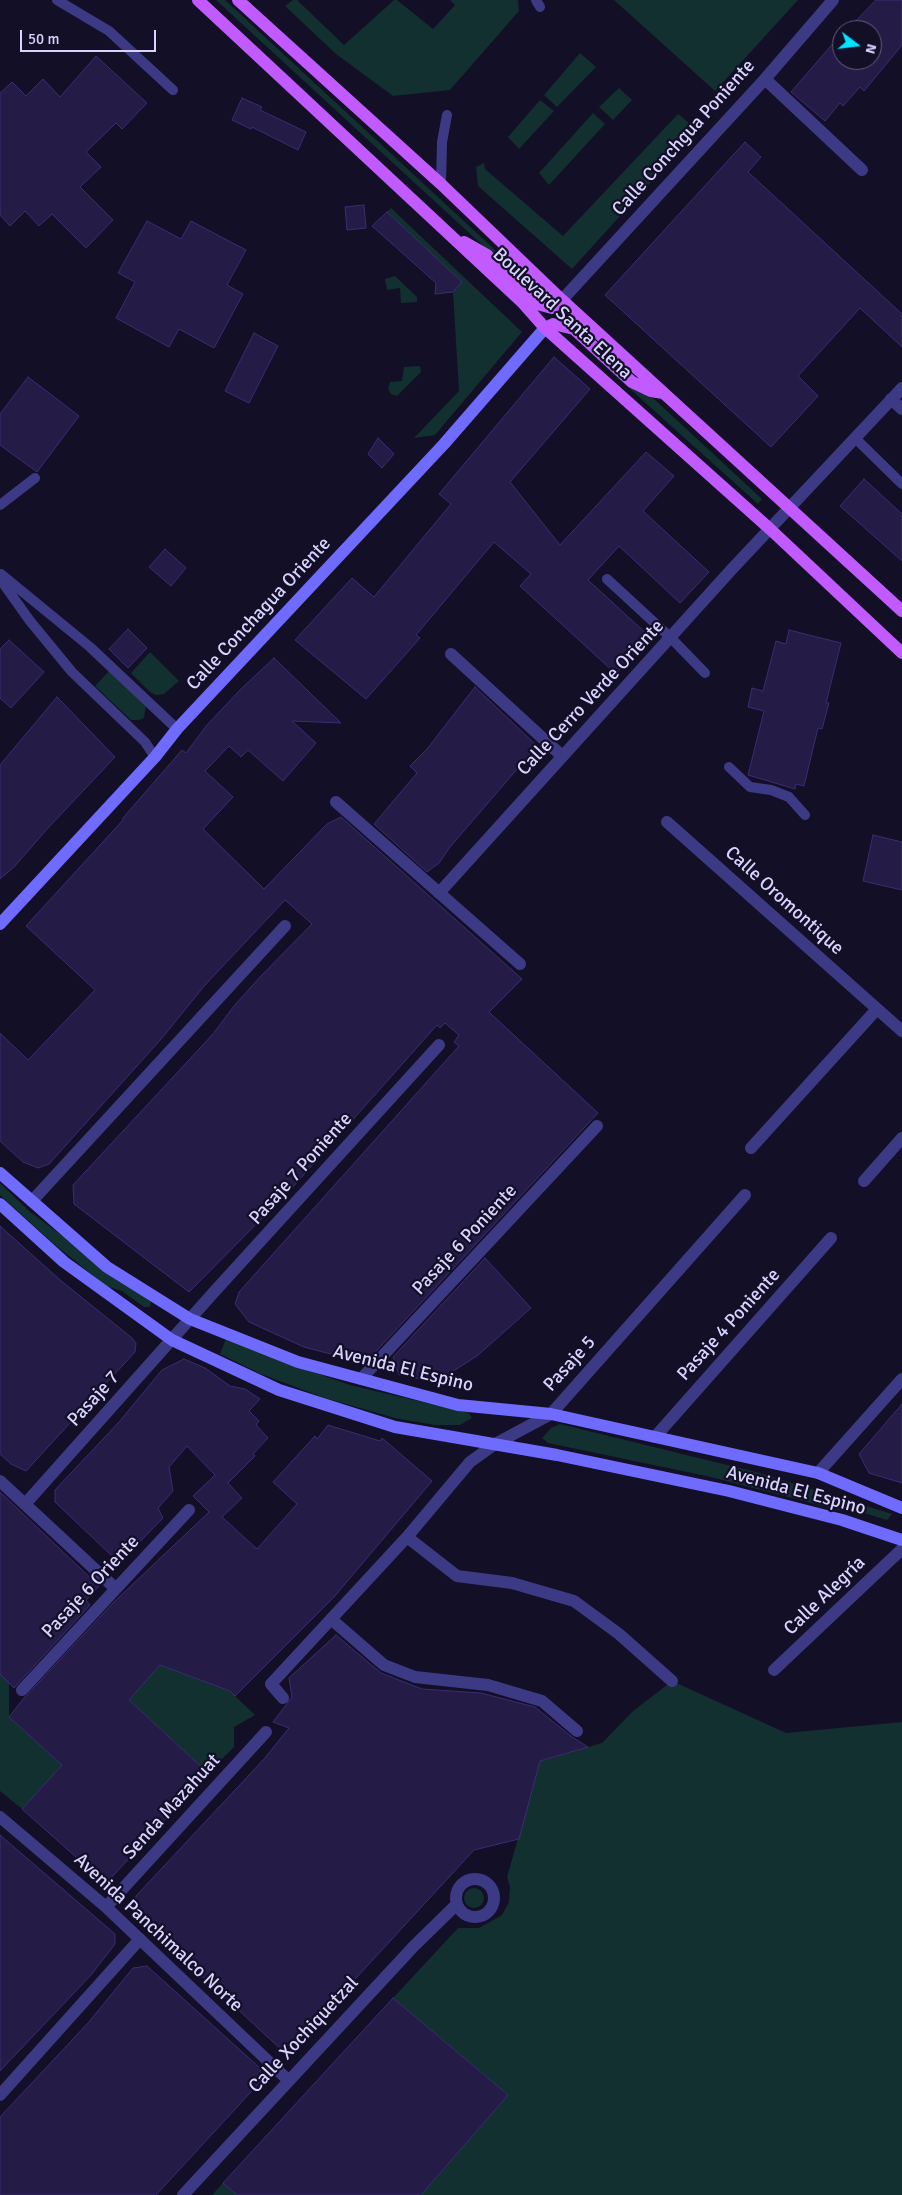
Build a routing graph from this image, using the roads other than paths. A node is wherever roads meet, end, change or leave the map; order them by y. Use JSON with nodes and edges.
{"nodes":[{"id":1,"x":57,"y":0,"type":"edge"},
{"id":2,"x":198,"y":0,"type":"edge"},
{"id":3,"x":238,"y":0,"type":"edge"},
{"id":4,"x":826,"y":0,"type":"edge"},
{"id":5,"x":833,"y":0,"type":"edge"},
{"id":6,"x":818,"y":15,"type":"junction"},
{"id":7,"x":765,"y":79,"type":"junction"},
{"id":8,"x":173,"y":90,"type":"dead end"},
{"id":9,"x":447,"y":115,"type":"dead end"},
{"id":10,"x":862,"y":170,"type":"dead end"},
{"id":11,"x":441,"y":184,"type":"junction"},
{"id":12,"x":454,"y":239,"type":"junction"},
{"id":13,"x":562,"y":300,"type":"junction"},
{"id":14,"x":545,"y":328,"type":"junction"},
{"id":15,"x":902,"y":388,"type":"edge"},
{"id":16,"x":664,"y":393,"type":"junction"},
{"id":17,"x":891,"y":399,"type":"junction"},
{"id":18,"x":902,"y":408,"type":"edge"},
{"id":19,"x":855,"y":438,"type":"junction"},
{"id":20,"x":35,"y":478,"type":"dead end"},
{"id":21,"x":902,"y":484,"type":"edge"},
{"id":22,"x":0,"y":505,"type":"edge"},
{"id":23,"x":790,"y":507,"type":"junction"},
{"id":24,"x":770,"y":529,"type":"junction"},
{"id":25,"x":0,"y":573,"type":"edge"},
{"id":26,"x":0,"y":578,"type":"edge"},
{"id":27,"x":607,"y":580,"type":"dead end"},
{"id":28,"x":902,"y":611,"type":"edge"},
{"id":29,"x":671,"y":638,"type":"junction"},
{"id":30,"x":902,"y":653,"type":"edge"},
{"id":31,"x":451,"y":654,"type":"dead end"},
{"id":32,"x":705,"y":673,"type":"dead end"},
{"id":33,"x":177,"y":729,"type":"junction"},
{"id":34,"x":562,"y":756,"type":"junction"},
{"id":35,"x":155,"y":757,"type":"junction"},
{"id":36,"x":729,"y":767,"type":"dead end"},
{"id":37,"x":336,"y":802,"type":"dead end"},
{"id":38,"x":805,"y":815,"type":"dead end"},
{"id":39,"x":667,"y":822,"type":"dead end"},
{"id":40,"x":439,"y":893,"type":"junction"},
{"id":41,"x":0,"y":924,"type":"edge"},
{"id":42,"x":285,"y":926,"type":"dead end"},
{"id":43,"x":520,"y":964,"type":"dead end"},
{"id":44,"x":877,"y":1009,"type":"junction"},
{"id":45,"x":902,"y":1031,"type":"edge"},
{"id":46,"x":440,"y":1045,"type":"dead end"},
{"id":47,"x":597,"y":1126,"type":"dead end"},
{"id":48,"x":902,"y":1138,"type":"edge"},
{"id":49,"x":751,"y":1148,"type":"dead end"},
{"id":50,"x":0,"y":1173,"type":"edge"},
{"id":51,"x":864,"y":1181,"type":"dead end"},
{"id":52,"x":745,"y":1196,"type":"dead end"},
{"id":53,"x":32,"y":1200,"type":"junction"},
{"id":54,"x":0,"y":1204,"type":"edge"},
{"id":55,"x":831,"y":1238,"type":"dead end"},
{"id":56,"x":190,"y":1319,"type":"junction"},
{"id":57,"x":172,"y":1340,"type":"junction"},
{"id":58,"x":362,"y":1379,"type":"junction"},
{"id":59,"x":902,"y":1379,"type":"edge"},
{"id":60,"x":550,"y":1414,"type":"junction"},
{"id":61,"x":655,"y":1437,"type":"junction"},
{"id":62,"x":495,"y":1444,"type":"junction"},
{"id":63,"x":818,"y":1473,"type":"junction"},
{"id":64,"x":0,"y":1481,"type":"edge"},
{"id":65,"x":26,"y":1503,"type":"junction"},
{"id":66,"x":902,"y":1508,"type":"edge"},
{"id":67,"x":189,"y":1510,"type":"dead end"},
{"id":68,"x":407,"y":1537,"type":"junction"},
{"id":69,"x":902,"y":1540,"type":"edge"},
{"id":70,"x":902,"y":1548,"type":"edge"},
{"id":71,"x":115,"y":1588,"type":"junction"},
{"id":72,"x":331,"y":1619,"type":"junction"},
{"id":73,"x":774,"y":1670,"type":"dead end"},
{"id":74,"x":672,"y":1681,"type":"dead end"},
{"id":75,"x":22,"y":1690,"type":"dead end"},
{"id":76,"x":283,"y":1698,"type":"dead end"},
{"id":77,"x":577,"y":1731,"type":"dead end"},
{"id":78,"x":266,"y":1732,"type":"dead end"},
{"id":79,"x":0,"y":1817,"type":"edge"},
{"id":80,"x":457,"y":1904,"type":"dead end"},
{"id":81,"x":106,"y":1907,"type":"junction"},
{"id":82,"x":140,"y":1939,"type":"junction"},
{"id":83,"x":288,"y":2080,"type":"junction"},
{"id":84,"x":0,"y":2094,"type":"edge"},
{"id":85,"x":182,"y":2195,"type":"edge"}],
"edges":[{"from":1,"to":8,"type":"lane"},
{"from":2,"to":12,"type":"main road","name":"Boulevard Santa Elena"},
{"from":3,"to":11,"type":"main road","name":"Boulevard Santa Elena"},
{"from":4,"to":6,"type":"lane"},
{"from":5,"to":6,"type":"street","name":"Calle Conchgua Poniente"},
{"from":6,"to":7,"type":"street","name":"Calle Conchgua Poniente"},
{"from":7,"to":10,"type":"street"},
{"from":7,"to":13,"type":"street","name":"Calle Conchgua Poniente"},
{"from":9,"to":11,"type":"lane"},
{"from":11,"to":13,"type":"main road","name":"Boulevard Santa Elena"},
{"from":12,"to":13,"type":"main road"},
{"from":12,"to":14,"type":"main road","name":"Boulevard Santa Elena"},
{"from":13,"to":16,"type":"main road","name":"Boulevard Santa Elena"},
{"from":14,"to":16,"type":"main road"},
{"from":14,"to":24,"type":"main road","name":"Boulevard Santa Elena"},
{"from":14,"to":33,"type":"main road","name":"Calle Conchagua Oriente"},
{"from":15,"to":17,"type":"street","name":"Calle Cerro Verde Oriente"},
{"from":16,"to":23,"type":"main road","name":"Boulevard Santa Elena"},
{"from":17,"to":18,"type":"street"},
{"from":17,"to":19,"type":"street","name":"Calle Cerro Verde Oriente"},
{"from":19,"to":21,"type":"lane"},
{"from":19,"to":23,"type":"street","name":"Calle Cerro Verde Oriente"},
{"from":20,"to":22,"type":"lane"},
{"from":23,"to":24,"type":"street","name":"Calle Cerro Verde Oriente"},
{"from":23,"to":28,"type":"main road","name":"Boulevard Santa Elena"},
{"from":24,"to":29,"type":"street","name":"Calle Cerro Verde Oriente"},
{"from":24,"to":30,"type":"main road","name":"Boulevard Santa Elena"},
{"from":25,"to":33,"type":"lane"},
{"from":26,"to":35,"type":"lane"},
{"from":27,"to":29,"type":"lane"},
{"from":29,"to":32,"type":"lane"},
{"from":29,"to":34,"type":"street","name":"Calle Cerro Verde Oriente"},
{"from":31,"to":34,"type":"street"},
{"from":33,"to":35,"type":"main road","name":"Calle Conchagua Oriente"},
{"from":34,"to":40,"type":"street","name":"Calle Cerro Verde Oriente"},
{"from":35,"to":41,"type":"main road","name":"Calle Conchagua Oriente"},
{"from":36,"to":38,"type":"lane"},
{"from":37,"to":40,"type":"street"},
{"from":39,"to":44,"type":"street","name":"Calle Oromontique"},
{"from":40,"to":43,"type":"street"},
{"from":42,"to":53,"type":"street"},
{"from":44,"to":45,"type":"street","name":"Calle Oromontique"},
{"from":44,"to":49,"type":"street"},
{"from":46,"to":56,"type":"street","name":"Pasaje 7 Poniente"},
{"from":47,"to":58,"type":"street","name":"Pasaje 6 Poniente"},
{"from":48,"to":51,"type":"street"},
{"from":50,"to":53,"type":"main road","name":"Avenida El Espino"},
{"from":52,"to":60,"type":"street","name":"Pasaje 5"},
{"from":53,"to":56,"type":"main road","name":"Avenida El Espino"},
{"from":54,"to":57,"type":"main road","name":"Avenida El Espino"},
{"from":55,"to":61,"type":"street","name":"Pasaje 4 Poniente"},
{"from":56,"to":57,"type":"street","name":"Pasaje 7"},
{"from":56,"to":58,"type":"main road","name":"Avenida El Espino"},
{"from":57,"to":62,"type":"main road","name":"Avenida El Espino"},
{"from":57,"to":65,"type":"street","name":"Pasaje 7"},
{"from":58,"to":60,"type":"main road","name":"Avenida El Espino"},
{"from":59,"to":63,"type":"street"},
{"from":60,"to":61,"type":"main road","name":"Avenida El Espino"},
{"from":60,"to":62,"type":"street","name":"Pasaje 5"},
{"from":61,"to":63,"type":"main road","name":"Avenida El Espino"},
{"from":62,"to":68,"type":"street","name":"Pasaje 5"},
{"from":62,"to":69,"type":"main road","name":"Avenida El Espino"},
{"from":63,"to":66,"type":"main road","name":"Avenida El Espino"},
{"from":64,"to":65,"type":"street"},
{"from":65,"to":71,"type":"street"},
{"from":67,"to":71,"type":"street","name":"Pasaje 6 Oriente"},
{"from":68,"to":72,"type":"street","name":"Pasaje 5"},
{"from":68,"to":74,"type":"street"},
{"from":70,"to":73,"type":"street","name":"Calle Alegría"},
{"from":71,"to":75,"type":"street","name":"Pasaje 6 Oriente"},
{"from":72,"to":76,"type":"street","name":"Pasaje 5"},
{"from":72,"to":77,"type":"street"},
{"from":78,"to":81,"type":"street","name":"Senda Mazahuat"},
{"from":79,"to":81,"type":"street","name":"Avenida Panchimalco Norte"},
{"from":80,"to":83,"type":"street","name":"Calle Xochiquetzal"},
{"from":81,"to":82,"type":"street","name":"Avenida Panchimalco Norte"},
{"from":82,"to":83,"type":"street","name":"Avenida Panchimalco Norte"},
{"from":82,"to":84,"type":"street"},
{"from":83,"to":85,"type":"street","name":"Calle Xochiquetzal"}]}
